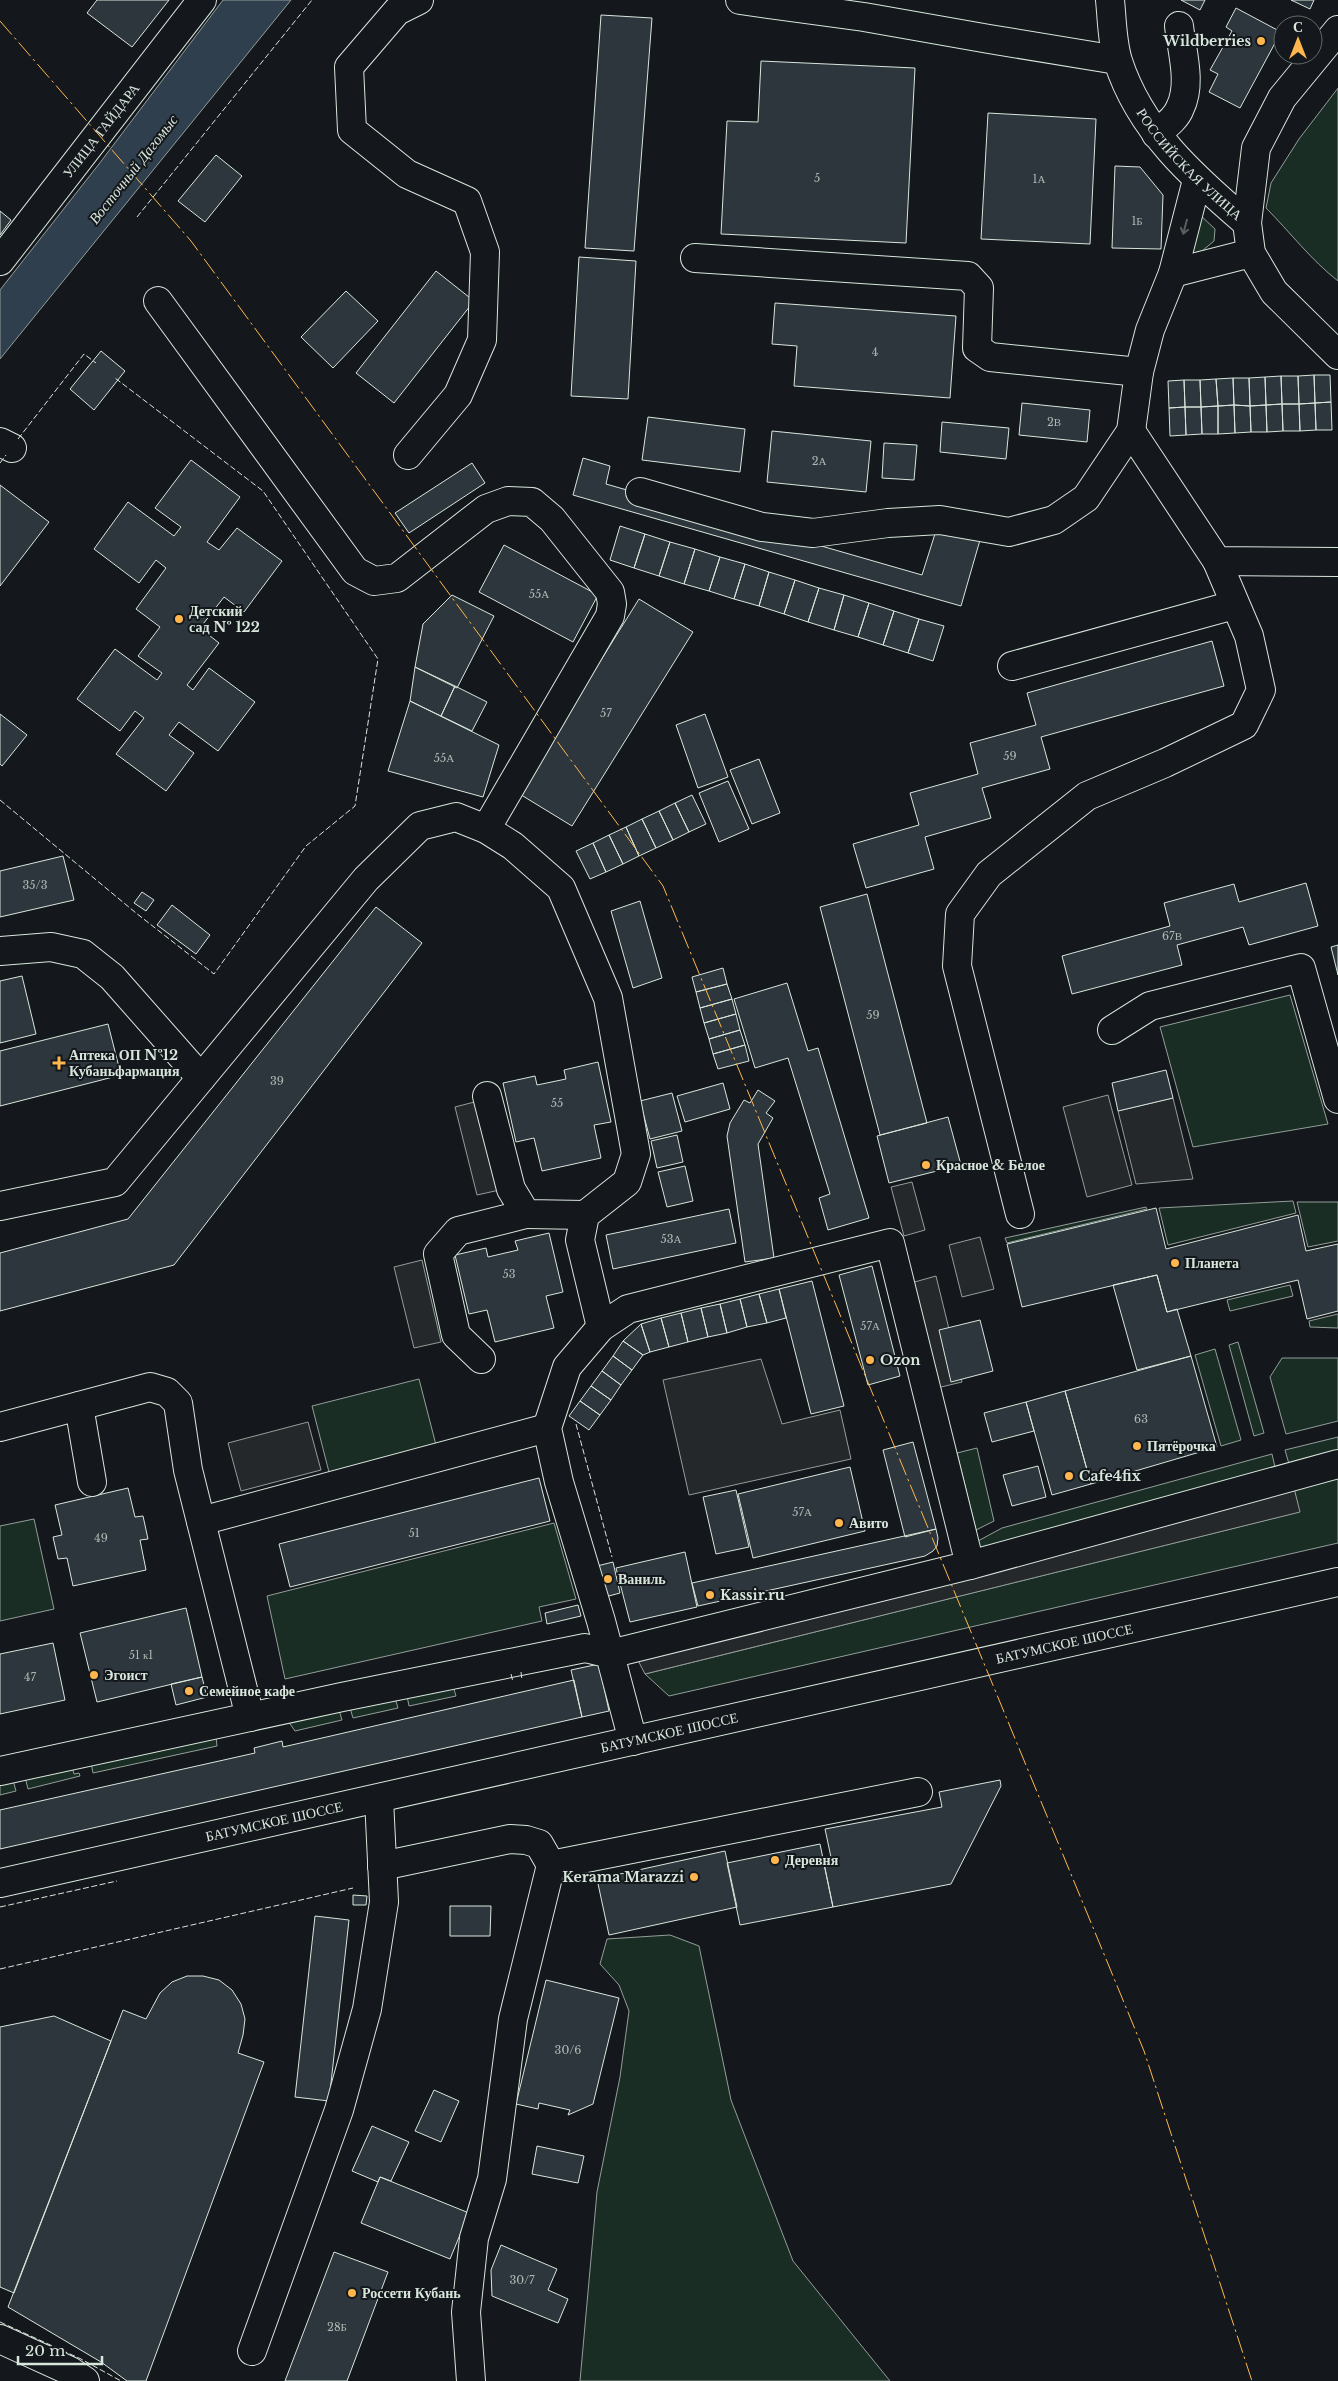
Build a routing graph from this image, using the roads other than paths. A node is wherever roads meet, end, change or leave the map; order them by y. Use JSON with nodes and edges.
{"nodes":[{"id":1,"x":202,"y":0,"type":"edge"},
{"id":2,"x":419,"y":0,"type":"edge"},
{"id":3,"x":740,"y":0,"type":"edge"},
{"id":4,"x":1110,"y":0,"type":"edge"},
{"id":5,"x":1179,"y":26,"type":"dead end"},
{"id":6,"x":1338,"y":30,"type":"edge"},
{"id":7,"x":1117,"y":60,"type":"junction"},
{"id":8,"x":1156,"y":134,"type":"junction"},
{"id":9,"x":1197,"y":180,"type":"junction"},
{"id":10,"x":1246,"y":223,"type":"junction"},
{"id":11,"x":1251,"y":253,"type":"junction"},
{"id":12,"x":695,"y":258,"type":"dead end"},
{"id":13,"x":0,"y":261,"type":"edge"},
{"id":14,"x":1173,"y":273,"type":"junction"},
{"id":15,"x":158,"y":301,"type":"dead end"},
{"id":16,"x":1338,"y":355,"type":"edge"},
{"id":17,"x":1139,"y":372,"type":"junction"},
{"id":18,"x":1131,"y":432,"type":"junction"},
{"id":19,"x":408,"y":455,"type":"dead end"},
{"id":20,"x":640,"y":492,"type":"dead end"},
{"id":21,"x":1217,"y":561,"type":"junction"},
{"id":22,"x":1338,"y":562,"type":"edge"},
{"id":23,"x":1234,"y":605,"type":"junction"},
{"id":24,"x":1012,"y":666,"type":"dead end"},
{"id":25,"x":486,"y":829,"type":"junction"},
{"id":26,"x":0,"y":951,"type":"edge"},
{"id":27,"x":1112,"y":1030,"type":"dead end"},
{"id":28,"x":201,"y":1078,"type":"junction"},
{"id":29,"x":487,"y":1096,"type":"dead end"},
{"id":30,"x":1338,"y":1099,"type":"edge"},
{"id":31,"x":0,"y":1206,"type":"edge"},
{"id":32,"x":526,"y":1214,"type":"junction"},
{"id":33,"x":1020,"y":1214,"type":"dead end"},
{"id":34,"x":584,"y":1216,"type":"junction"},
{"id":35,"x":601,"y":1326,"type":"junction"},
{"id":36,"x":480,"y":1359,"type":"dead end"},
{"id":37,"x":79,"y":1406,"type":"junction"},
{"id":38,"x":0,"y":1427,"type":"edge"},
{"id":39,"x":547,"y":1428,"type":"junction"},
{"id":40,"x":1338,"y":1464,"type":"edge"},
{"id":41,"x":92,"y":1482,"type":"dead end"},
{"id":42,"x":201,"y":1521,"type":"junction"},
{"id":43,"x":970,"y":1566,"type":"junction"},
{"id":44,"x":1338,"y":1582,"type":"edge"},
{"id":45,"x":610,"y":1654,"type":"junction"},
{"id":46,"x":250,"y":1717,"type":"junction"},
{"id":47,"x":633,"y":1741,"type":"junction"},
{"id":48,"x":0,"y":1771,"type":"edge"},
{"id":49,"x":918,"y":1792,"type":"dead end"},
{"id":50,"x":379,"y":1799,"type":"junction"},
{"id":51,"x":551,"y":1865,"type":"junction"},
{"id":52,"x":382,"y":1866,"type":"junction"},
{"id":53,"x":0,"y":1883,"type":"edge"},
{"id":54,"x":0,"y":2338,"type":"edge"},
{"id":55,"x":252,"y":2351,"type":"dead end"},
{"id":56,"x":85,"y":2381,"type":"edge"},
{"id":57,"x":471,"y":2381,"type":"edge"}],
"edges":[{"from":1,"to":13,"type":"main road","name":"УЛИЦА ГАЙДАРА"},
{"from":2,"to":19,"type":"main road"},
{"from":3,"to":7,"type":"main road"},
{"from":4,"to":7,"type":"main road","name":"РОССИЙСКАЯ УЛИЦА"},
{"from":5,"to":8,"type":"main road"},
{"from":6,"to":10,"type":"main road"},
{"from":7,"to":8,"type":"main road","name":"РОССИЙСКАЯ УЛИЦА"},
{"from":8,"to":9,"type":"main road","name":"РОССИЙСКАЯ УЛИЦА"},
{"from":9,"to":10,"type":"main road","name":"РОССИЙСКАЯ УЛИЦА"},
{"from":9,"to":14,"type":"main road","one_way":true},
{"from":10,"to":11,"type":"main road","name":"РОССИЙСКАЯ УЛИЦА"},
{"from":11,"to":14,"type":"main road"},
{"from":11,"to":16,"type":"main road","name":"РОССИЙСКАЯ УЛИЦА"},
{"from":12,"to":17,"type":"main road"},
{"from":14,"to":17,"type":"main road"},
{"from":15,"to":25,"type":"main road"},
{"from":17,"to":18,"type":"main road"},
{"from":18,"to":20,"type":"main road"},
{"from":18,"to":21,"type":"main road"},
{"from":21,"to":22,"type":"main road"},
{"from":21,"to":23,"type":"main road"},
{"from":23,"to":24,"type":"main road"},
{"from":23,"to":33,"type":"main road"},
{"from":25,"to":28,"type":"main road"},
{"from":25,"to":34,"type":"main road"},
{"from":26,"to":28,"type":"main road"},
{"from":27,"to":30,"type":"main road"},
{"from":28,"to":31,"type":"main road"},
{"from":29,"to":32,"type":"main road"},
{"from":32,"to":34,"type":"main road"},
{"from":32,"to":36,"type":"main road"},
{"from":34,"to":35,"type":"main road"},
{"from":35,"to":39,"type":"main road"},
{"from":35,"to":43,"type":"main road"},
{"from":37,"to":38,"type":"main road"},
{"from":37,"to":41,"type":"main road"},
{"from":37,"to":42,"type":"main road"},
{"from":39,"to":42,"type":"main road"},
{"from":39,"to":45,"type":"main road"},
{"from":40,"to":43,"type":"main road"},
{"from":42,"to":46,"type":"main road"},
{"from":43,"to":45,"type":"main road"},
{"from":44,"to":47,"type":"main road","name":"БАТУМСКОЕ ШОССЕ"},
{"from":45,"to":46,"type":"main road"},
{"from":45,"to":47,"type":"main road"},
{"from":46,"to":48,"type":"main road"},
{"from":47,"to":50,"type":"main road","name":"БАТУМСКОЕ ШОССЕ"},
{"from":49,"to":51,"type":"main road"},
{"from":50,"to":52,"type":"main road"},
{"from":50,"to":53,"type":"main road","name":"БАТУМСКОЕ ШОССЕ"},
{"from":51,"to":52,"type":"main road"},
{"from":51,"to":57,"type":"main road"},
{"from":52,"to":55,"type":"main road"},
{"from":54,"to":56,"type":"main road"}]}
